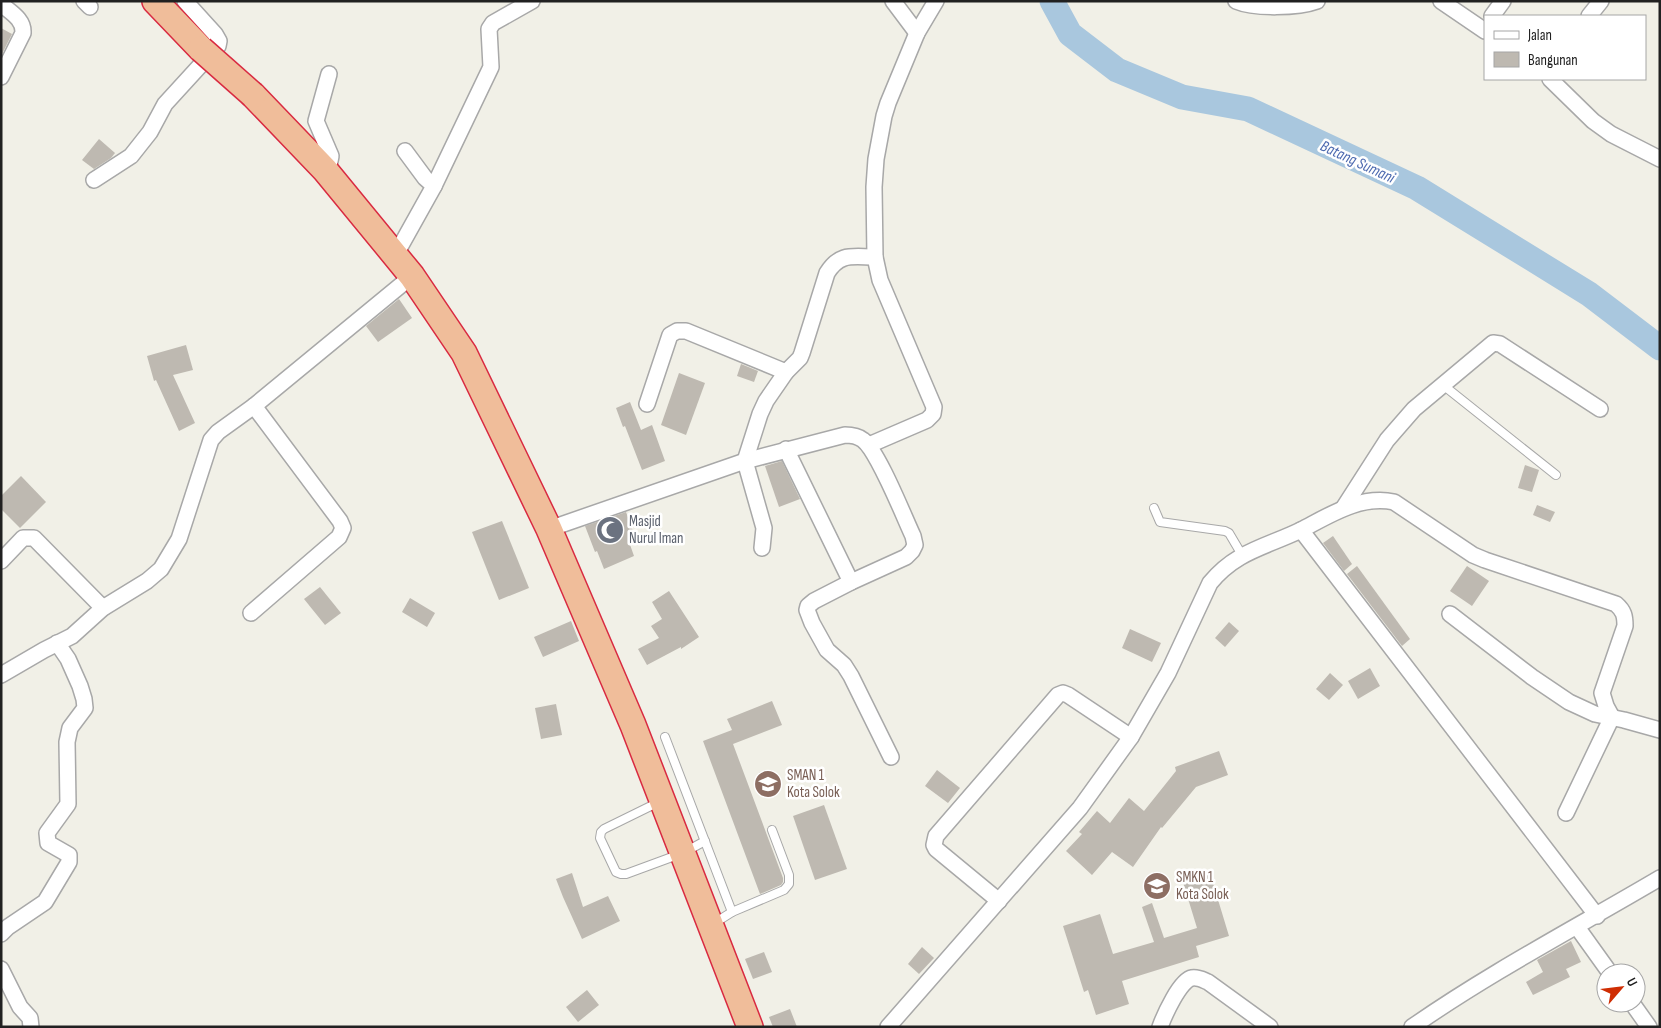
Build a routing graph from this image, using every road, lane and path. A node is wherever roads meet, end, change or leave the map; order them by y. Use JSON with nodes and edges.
{"nodes":[{"id":1,"x":155,"y":1,"type":"edge"},
{"id":2,"x":185,"y":1,"type":"edge"},
{"id":3,"x":532,"y":1,"type":"edge"},
{"id":4,"x":893,"y":1,"type":"edge"},
{"id":5,"x":936,"y":1,"type":"edge"},
{"id":6,"x":1236,"y":1,"type":"edge"},
{"id":7,"x":1317,"y":1,"type":"edge"},
{"id":8,"x":1441,"y":1,"type":"edge"},
{"id":9,"x":1503,"y":1,"type":"edge"},
{"id":10,"x":1601,"y":1,"type":"edge"},
{"id":11,"x":1,"y":4,"type":"edge"},
{"id":12,"x":1493,"y":15,"type":"edge"},
{"id":13,"x":1590,"y":15,"type":"edge"},
{"id":14,"x":1484,"y":28,"type":"edge"},
{"id":15,"x":917,"y":33,"type":"junction"},
{"id":16,"x":329,"y":74,"type":"dead end"},
{"id":17,"x":1,"y":77,"type":"edge"},
{"id":18,"x":1551,"y":80,"type":"edge"},
{"id":19,"x":405,"y":151,"type":"dead end"},
{"id":20,"x":1660,"y":159,"type":"edge"},
{"id":21,"x":325,"y":170,"type":"junction"},
{"id":22,"x":94,"y":180,"type":"dead end"},
{"id":23,"x":434,"y":186,"type":"junction"},
{"id":24,"x":395,"y":256,"type":"junction"},
{"id":25,"x":875,"y":257,"type":"junction"},
{"id":26,"x":412,"y":276,"type":"junction"},
{"id":27,"x":786,"y":372,"type":"junction"},
{"id":28,"x":1443,"y":385,"type":"junction"},
{"id":29,"x":648,"y":404,"type":"dead end"},
{"id":30,"x":254,"y":406,"type":"junction"},
{"id":31,"x":1600,"y":409,"type":"dead end"},
{"id":32,"x":868,"y":445,"type":"junction"},
{"id":33,"x":786,"y":450,"type":"junction"},
{"id":34,"x":745,"y":461,"type":"junction"},
{"id":35,"x":1556,"y":476,"type":"dead end"},
{"id":36,"x":1344,"y":507,"type":"junction"},
{"id":37,"x":1154,"y":508,"type":"dead end"},
{"id":38,"x":549,"y":529,"type":"junction"},
{"id":39,"x":1301,"y":530,"type":"junction"},
{"id":40,"x":762,"y":548,"type":"dead end"},
{"id":41,"x":1242,"y":555,"type":"junction"},
{"id":42,"x":1,"y":561,"type":"edge"},
{"id":43,"x":850,"y":582,"type":"junction"},
{"id":44,"x":103,"y":608,"type":"junction"},
{"id":45,"x":251,"y":613,"type":"dead end"},
{"id":46,"x":1450,"y":614,"type":"dead end"},
{"id":47,"x":50,"y":646,"type":"junction"},
{"id":48,"x":1,"y":675,"type":"edge"},
{"id":49,"x":1612,"y":717,"type":"junction"},
{"id":50,"x":1660,"y":730,"type":"edge"},
{"id":51,"x":665,"y":737,"type":"dead end"},
{"id":52,"x":1131,"y":737,"type":"junction"},
{"id":53,"x":891,"y":757,"type":"dead end"},
{"id":54,"x":662,"y":800,"type":"junction"},
{"id":55,"x":1566,"y":813,"type":"dead end"},
{"id":56,"x":772,"y":830,"type":"dead end"},
{"id":57,"x":705,"y":841,"type":"junction"},
{"id":58,"x":683,"y":853,"type":"junction"},
{"id":59,"x":1660,"y":878,"type":"edge"},
{"id":60,"x":998,"y":901,"type":"junction"},
{"id":61,"x":732,"y":912,"type":"junction"},
{"id":62,"x":1597,"y":916,"type":"junction"},
{"id":63,"x":711,"y":925,"type":"junction"},
{"id":64,"x":1577,"y":927,"type":"junction"},
{"id":65,"x":1,"y":934,"type":"edge"},
{"id":66,"x":1603,"y":963,"type":"edge"},
{"id":67,"x":1,"y":968,"type":"edge"},
{"id":68,"x":1639,"y":1013,"type":"edge"},
{"id":69,"x":31,"y":1027,"type":"edge"},
{"id":70,"x":750,"y":1027,"type":"edge"},
{"id":71,"x":888,"y":1027,"type":"edge"},
{"id":72,"x":1160,"y":1027,"type":"edge"},
{"id":73,"x":1270,"y":1027,"type":"edge"},
{"id":74,"x":1412,"y":1027,"type":"edge"},
{"id":75,"x":1649,"y":1027,"type":"edge"}],
"edges":[{"from":1,"to":21,"type":"highway","bridge":true},
{"from":2,"to":22,"type":"street"},
{"from":3,"to":23,"type":"street"},
{"from":4,"to":15,"type":"street"},
{"from":5,"to":15,"type":"street"},
{"from":6,"to":7,"type":"street"},
{"from":8,"to":14,"type":"street"},
{"from":9,"to":12,"type":"street"},
{"from":10,"to":13,"type":"street"},
{"from":11,"to":17,"type":"street"},
{"from":15,"to":25,"type":"street"},
{"from":16,"to":21,"type":"street"},
{"from":18,"to":20,"type":"street"},
{"from":19,"to":23,"type":"street"},
{"from":21,"to":24,"type":"highway"},
{"from":23,"to":24,"type":"street"},
{"from":24,"to":26,"type":"highway"},
{"from":25,"to":27,"type":"street"},
{"from":25,"to":32,"type":"street"},
{"from":26,"to":30,"type":"street"},
{"from":26,"to":38,"type":"highway"},
{"from":27,"to":29,"type":"street"},
{"from":27,"to":34,"type":"street"},
{"from":28,"to":31,"type":"street"},
{"from":28,"to":35,"type":"lane"},
{"from":28,"to":36,"type":"street"},
{"from":30,"to":44,"type":"street"},
{"from":30,"to":45,"type":"street"},
{"from":32,"to":33,"type":"street"},
{"from":32,"to":43,"type":"street"},
{"from":33,"to":34,"type":"street"},
{"from":33,"to":43,"type":"street"},
{"from":34,"to":38,"type":"street"},
{"from":34,"to":40,"type":"street"},
{"from":36,"to":39,"type":"street"},
{"from":36,"to":49,"type":"street"},
{"from":37,"to":41,"type":"lane"},
{"from":38,"to":54,"type":"highway"},
{"from":39,"to":41,"type":"street"},
{"from":39,"to":62,"type":"street"},
{"from":41,"to":52,"type":"street"},
{"from":42,"to":44,"type":"street"},
{"from":43,"to":53,"type":"street"},
{"from":44,"to":47,"type":"street"},
{"from":46,"to":49,"type":"street"},
{"from":47,"to":48,"type":"street"},
{"from":47,"to":65,"type":"street"},
{"from":49,"to":50,"type":"street"},
{"from":49,"to":55,"type":"street"},
{"from":51,"to":57,"type":"lane"},
{"from":52,"to":60,"type":"street"},
{"from":52,"to":60,"type":"street"},
{"from":54,"to":58,"type":"highway"},
{"from":54,"to":58,"type":"lane"},
{"from":56,"to":61,"type":"lane"},
{"from":57,"to":58,"type":"lane"},
{"from":57,"to":61,"type":"lane"},
{"from":58,"to":63,"type":"highway"},
{"from":59,"to":62,"type":"street"},
{"from":60,"to":71,"type":"street"},
{"from":61,"to":63,"type":"lane"},
{"from":62,"to":64,"type":"street"},
{"from":63,"to":70,"type":"highway"},
{"from":64,"to":66,"type":"street"},
{"from":64,"to":74,"type":"street"},
{"from":67,"to":69,"type":"street"},
{"from":68,"to":75,"type":"street"},
{"from":72,"to":73,"type":"street"}]}
